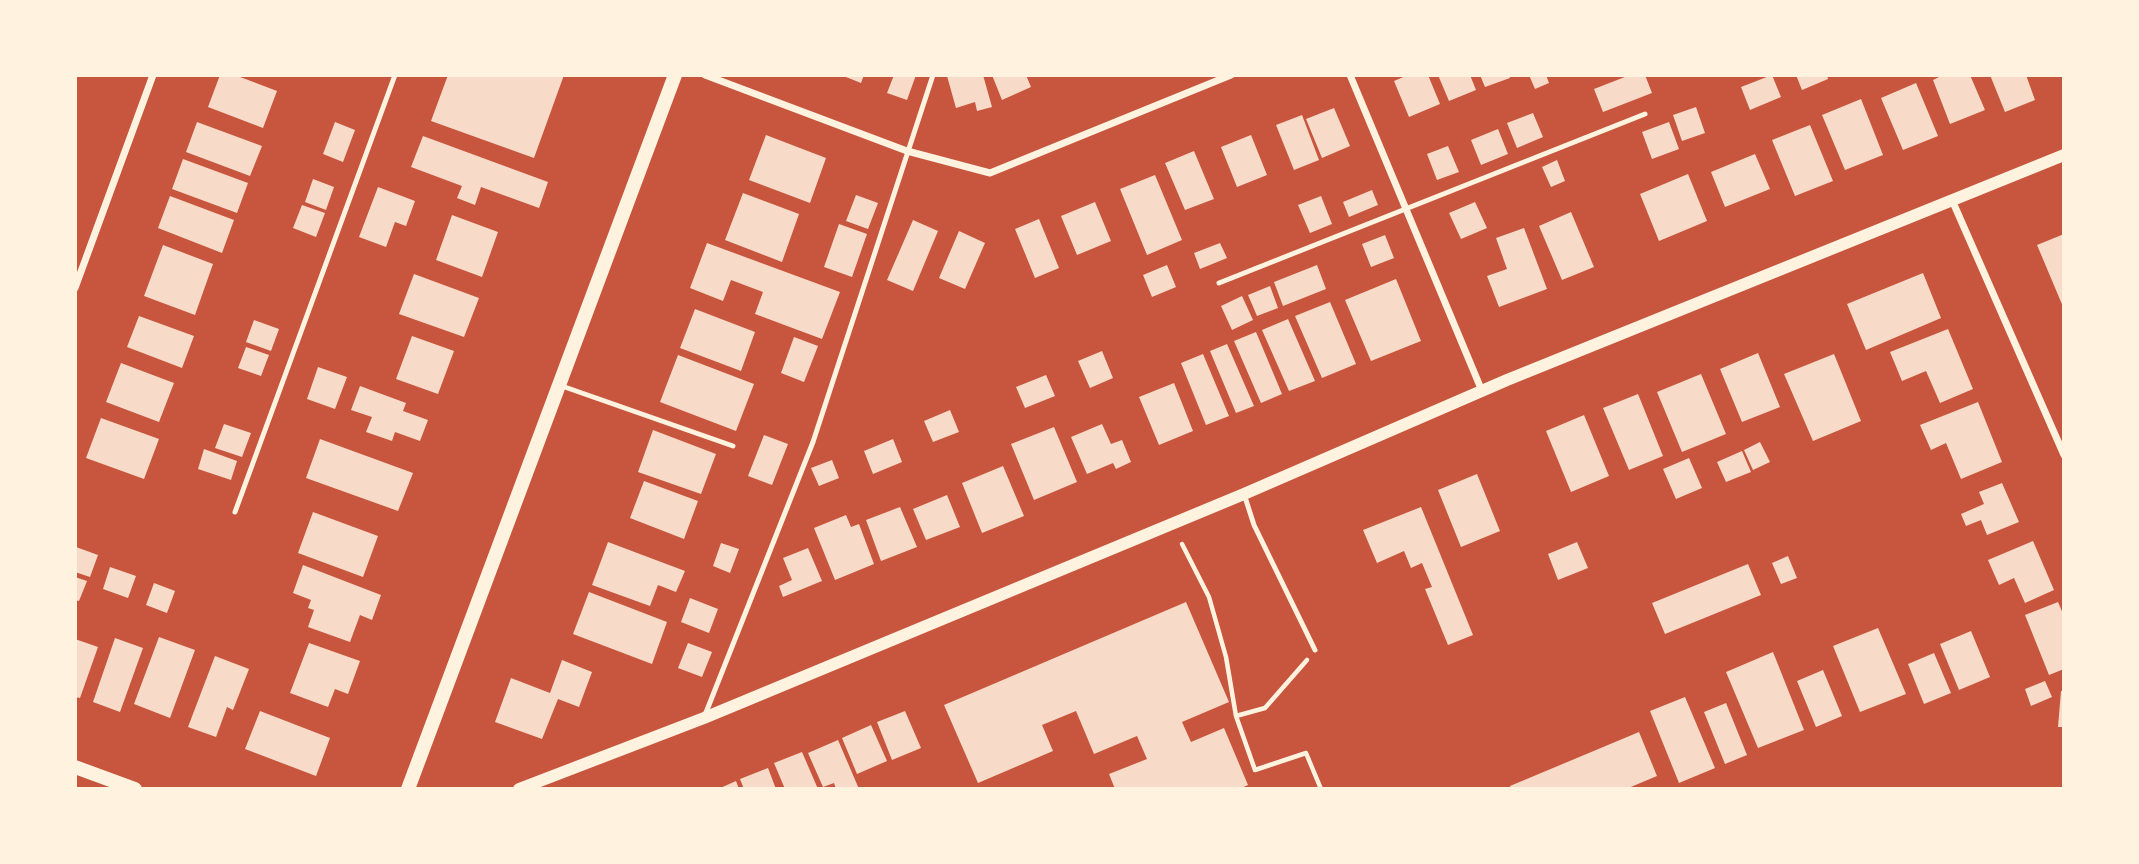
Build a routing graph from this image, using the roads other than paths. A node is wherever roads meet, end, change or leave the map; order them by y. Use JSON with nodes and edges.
{"nodes":[{"id":1,"x":153,"y":75,"type":"edge"},
{"id":2,"x":395,"y":75,"type":"edge"},
{"id":3,"x":675,"y":75,"type":"edge"},
{"id":4,"x":705,"y":75,"type":"edge"},
{"id":5,"x":933,"y":75,"type":"edge"},
{"id":6,"x":1231,"y":75,"type":"edge"},
{"id":7,"x":1350,"y":75,"type":"edge"},
{"id":8,"x":1645,"y":114,"type":"dead end"},
{"id":9,"x":907,"y":151,"type":"junction"},
{"id":10,"x":2064,"y":155,"type":"edge"},
{"id":11,"x":1952,"y":200,"type":"junction"},
{"id":12,"x":1405,"y":211,"type":"junction"},
{"id":13,"x":1219,"y":284,"type":"dead end"},
{"id":14,"x":75,"y":288,"type":"edge"},
{"id":15,"x":559,"y":385,"type":"junction"},
{"id":16,"x":1482,"y":391,"type":"junction"},
{"id":17,"x":733,"y":446,"type":"dead end"},
{"id":18,"x":2064,"y":455,"type":"edge"},
{"id":19,"x":1244,"y":494,"type":"junction"},
{"id":20,"x":235,"y":512,"type":"dead end"},
{"id":21,"x":1315,"y":650,"type":"road end"},
{"id":22,"x":704,"y":718,"type":"junction"},
{"id":23,"x":75,"y":767,"type":"edge"},
{"id":24,"x":135,"y":789,"type":"edge"},
{"id":25,"x":408,"y":789,"type":"edge"},
{"id":26,"x":519,"y":789,"type":"edge"}],
"edges":[{"from":1,"to":14,"type":"street"},
{"from":2,"to":20,"type":"lane"},
{"from":3,"to":15,"type":"main road"},
{"from":4,"to":9,"type":"street"},
{"from":5,"to":9,"type":"lane"},
{"from":6,"to":9,"type":"street"},
{"from":7,"to":12,"type":"street"},
{"from":8,"to":12,"type":"lane"},
{"from":9,"to":22,"type":"lane"},
{"from":10,"to":11,"type":"street"},
{"from":11,"to":16,"type":"street"},
{"from":11,"to":18,"type":"street"},
{"from":12,"to":13,"type":"lane"},
{"from":12,"to":16,"type":"street"},
{"from":15,"to":17,"type":"lane"},
{"from":15,"to":25,"type":"main road"},
{"from":16,"to":19,"type":"street"},
{"from":19,"to":21,"type":"lane"},
{"from":19,"to":22,"type":"street"},
{"from":22,"to":26,"type":"street"},
{"from":23,"to":24,"type":"main road"}]}
